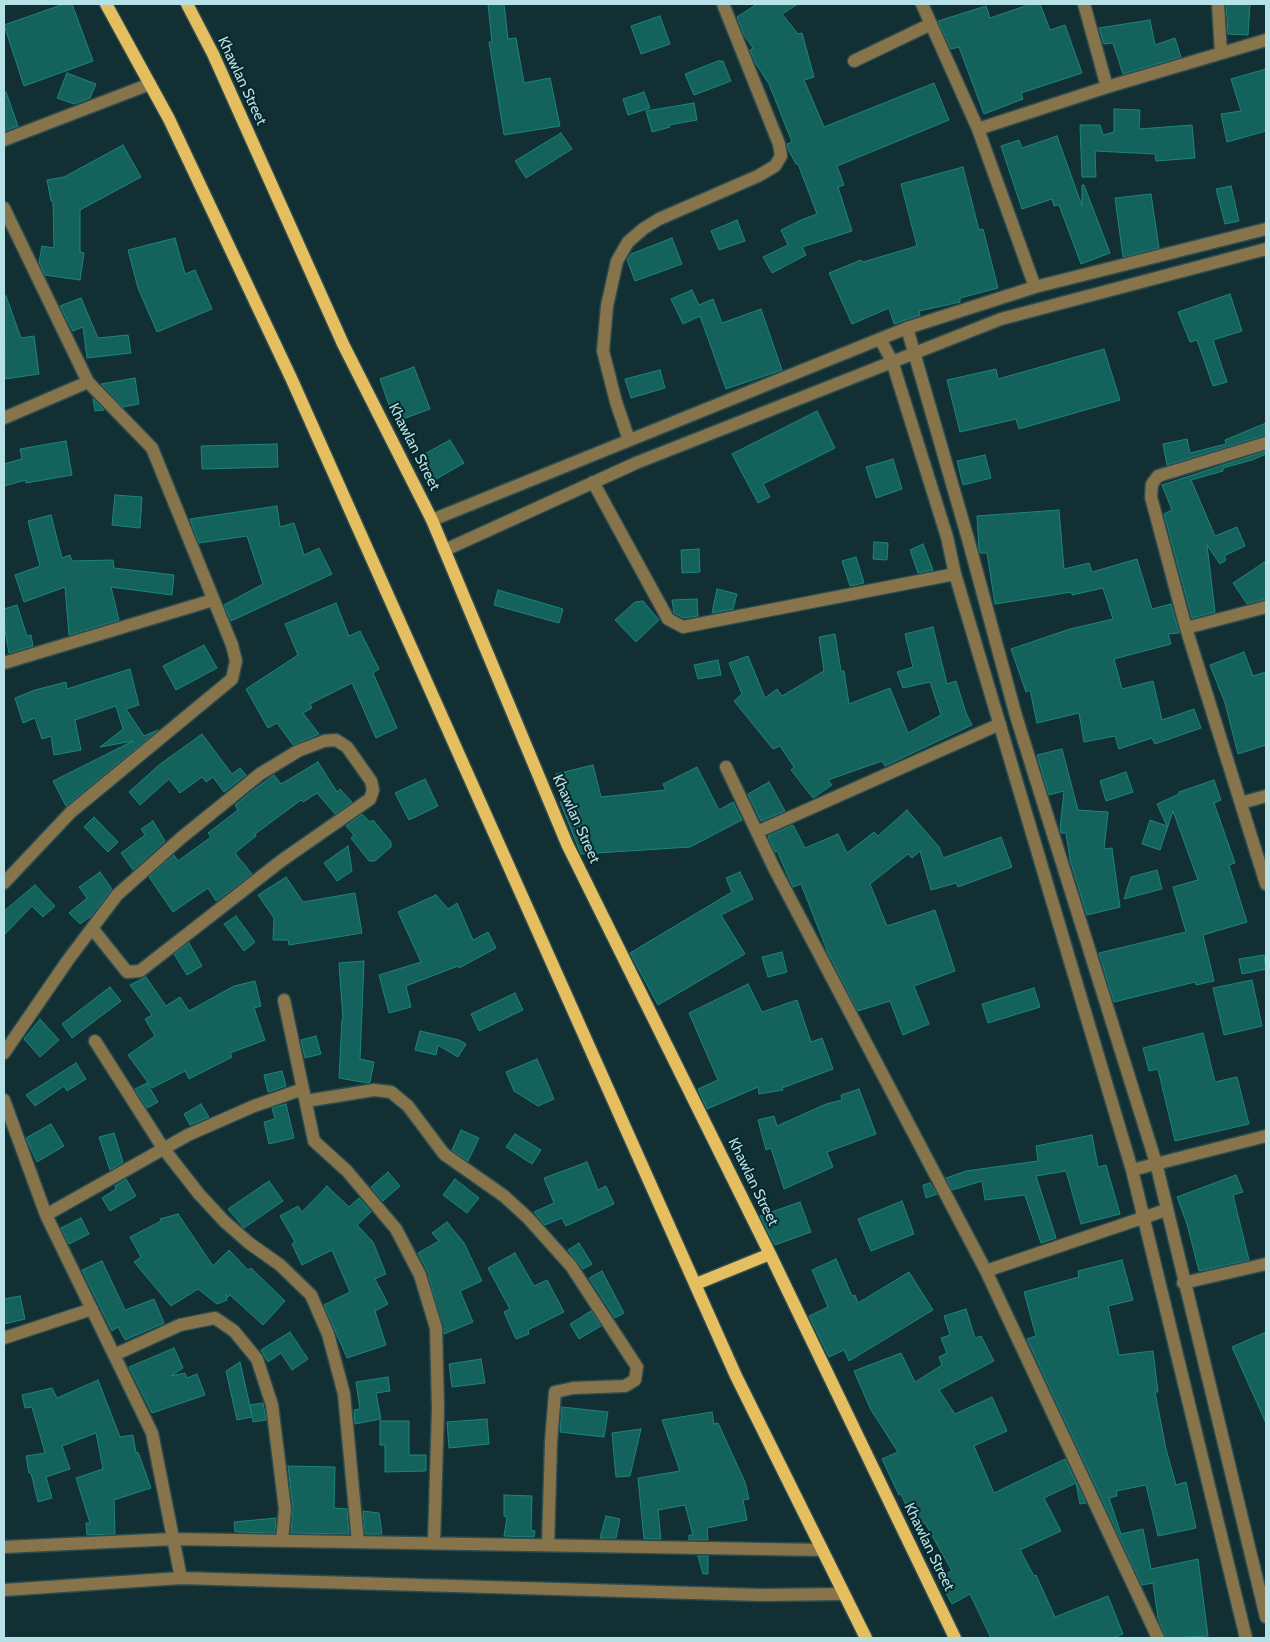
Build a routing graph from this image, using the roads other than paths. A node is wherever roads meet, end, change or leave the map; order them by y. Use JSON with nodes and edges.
{"nodes":[{"id":1,"x":106,"y":4,"type":"edge"},
{"id":2,"x":187,"y":4,"type":"edge"},
{"id":3,"x":724,"y":4,"type":"edge"},
{"id":4,"x":922,"y":4,"type":"edge"},
{"id":5,"x":1084,"y":4,"type":"edge"},
{"id":6,"x":1218,"y":4,"type":"edge"},
{"id":7,"x":931,"y":24,"type":"junction"},
{"id":8,"x":1266,"y":40,"type":"edge"},
{"id":9,"x":1221,"y":53,"type":"junction"},
{"id":10,"x":854,"y":61,"type":"dead end"},
{"id":11,"x":150,"y":84,"type":"junction"},
{"id":12,"x":1107,"y":87,"type":"junction"},
{"id":13,"x":978,"y":129,"type":"junction"},
{"id":14,"x":4,"y":140,"type":"edge"},
{"id":15,"x":4,"y":208,"type":"edge"},
{"id":16,"x":1266,"y":229,"type":"edge"},
{"id":17,"x":1266,"y":249,"type":"edge"},
{"id":18,"x":1035,"y":286,"type":"junction"},
{"id":19,"x":907,"y":328,"type":"junction"},
{"id":20,"x":880,"y":339,"type":"junction"},
{"id":21,"x":915,"y":351,"type":"junction"},
{"id":22,"x":892,"y":361,"type":"junction"},
{"id":23,"x":88,"y":382,"type":"junction"},
{"id":24,"x":4,"y":418,"type":"edge"},
{"id":25,"x":629,"y":440,"type":"junction"},
{"id":26,"x":1266,"y":443,"type":"edge"},
{"id":27,"x":593,"y":482,"type":"junction"},
{"id":28,"x":432,"y":520,"type":"junction"},
{"id":29,"x":445,"y":550,"type":"junction"},
{"id":30,"x":955,"y":574,"type":"junction"},
{"id":31,"x":214,"y":600,"type":"junction"},
{"id":32,"x":1266,"y":607,"type":"edge"},
{"id":33,"x":1186,"y":628,"type":"junction"},
{"id":34,"x":4,"y":663,"type":"edge"},
{"id":35,"x":1000,"y":724,"type":"junction"},
{"id":36,"x":726,"y":767,"type":"dead end"},
{"id":37,"x":1266,"y":796,"type":"edge"},
{"id":38,"x":1240,"y":803,"type":"junction"},
{"id":39,"x":757,"y":832,"type":"junction"},
{"id":40,"x":9,"y":871,"type":"edge"},
{"id":41,"x":4,"y":883,"type":"edge"},
{"id":42,"x":1266,"y":884,"type":"edge"},
{"id":43,"x":92,"y":928,"type":"junction"},
{"id":44,"x":284,"y":1000,"type":"dead end"},
{"id":45,"x":95,"y":1041,"type":"dead end"},
{"id":46,"x":4,"y":1053,"type":"edge"},
{"id":47,"x":304,"y":1095,"type":"junction"},
{"id":48,"x":4,"y":1100,"type":"edge"},
{"id":49,"x":1266,"y":1136,"type":"edge"},
{"id":50,"x":163,"y":1148,"type":"junction"},
{"id":51,"x":1156,"y":1163,"type":"junction"},
{"id":52,"x":1132,"y":1170,"type":"junction"},
{"id":53,"x":1166,"y":1210,"type":"junction"},
{"id":54,"x":46,"y":1215,"type":"junction"},
{"id":55,"x":1145,"y":1216,"type":"junction"},
{"id":56,"x":770,"y":1254,"type":"junction"},
{"id":57,"x":1266,"y":1264,"type":"edge"},
{"id":58,"x":986,"y":1271,"type":"junction"},
{"id":59,"x":1183,"y":1283,"type":"junction"},
{"id":60,"x":696,"y":1284,"type":"junction"},
{"id":61,"x":92,"y":1309,"type":"junction"},
{"id":62,"x":4,"y":1338,"type":"edge"},
{"id":63,"x":114,"y":1355,"type":"junction"},
{"id":64,"x":174,"y":1539,"type":"junction"},
{"id":65,"x":282,"y":1541,"type":"junction"},
{"id":66,"x":358,"y":1542,"type":"junction"},
{"id":67,"x":434,"y":1543,"type":"junction"},
{"id":68,"x":548,"y":1545,"type":"junction"},
{"id":69,"x":4,"y":1547,"type":"edge"},
{"id":70,"x":822,"y":1550,"type":"junction"},
{"id":71,"x":181,"y":1578,"type":"junction"},
{"id":72,"x":4,"y":1590,"type":"edge"},
{"id":73,"x":843,"y":1594,"type":"junction"},
{"id":74,"x":1266,"y":1617,"type":"edge"},
{"id":75,"x":866,"y":1638,"type":"edge"},
{"id":76,"x":955,"y":1638,"type":"edge"},
{"id":77,"x":1158,"y":1638,"type":"edge"},
{"id":78,"x":1246,"y":1638,"type":"edge"}],
"edges":[{"from":1,"to":11,"type":"main road"},
{"from":2,"to":28,"type":"main road","name":"Khawlan Street"},
{"from":3,"to":25,"type":"street"},
{"from":4,"to":7,"type":"street"},
{"from":5,"to":12,"type":"street"},
{"from":6,"to":9,"type":"street"},
{"from":7,"to":10,"type":"street"},
{"from":7,"to":13,"type":"street"},
{"from":8,"to":9,"type":"street"},
{"from":9,"to":12,"type":"street"},
{"from":11,"to":14,"type":"street"},
{"from":11,"to":60,"type":"main road"},
{"from":12,"to":13,"type":"street"},
{"from":13,"to":18,"type":"street"},
{"from":15,"to":23,"type":"street"},
{"from":16,"to":18,"type":"street"},
{"from":17,"to":21,"type":"street"},
{"from":18,"to":19,"type":"street"},
{"from":19,"to":20,"type":"street"},
{"from":19,"to":21,"type":"street"},
{"from":20,"to":22,"type":"street"},
{"from":20,"to":25,"type":"street"},
{"from":21,"to":22,"type":"street"},
{"from":21,"to":51,"type":"street"},
{"from":22,"to":27,"type":"street"},
{"from":22,"to":30,"type":"street"},
{"from":23,"to":24,"type":"street"},
{"from":23,"to":31,"type":"street"},
{"from":25,"to":28,"type":"street"},
{"from":26,"to":33,"type":"street"},
{"from":27,"to":29,"type":"street"},
{"from":27,"to":30,"type":"street"},
{"from":28,"to":29,"type":"main road","name":"Khawlan Street"},
{"from":29,"to":56,"type":"main road","name":"Khawlan Street"},
{"from":30,"to":35,"type":"street"},
{"from":31,"to":34,"type":"street"},
{"from":31,"to":40,"type":"street"},
{"from":32,"to":33,"type":"street"},
{"from":33,"to":38,"type":"street"},
{"from":35,"to":39,"type":"street"},
{"from":35,"to":52,"type":"street"},
{"from":36,"to":39,"type":"street"},
{"from":37,"to":38,"type":"street"},
{"from":38,"to":42,"type":"street"},
{"from":39,"to":58,"type":"street"},
{"from":40,"to":41,"type":"street"},
{"from":43,"to":43,"type":"street"},
{"from":43,"to":46,"type":"street"},
{"from":44,"to":47,"type":"street"},
{"from":45,"to":50,"type":"street"},
{"from":47,"to":50,"type":"street"},
{"from":47,"to":67,"type":"street"},
{"from":47,"to":68,"type":"street"},
{"from":48,"to":54,"type":"street"},
{"from":49,"to":51,"type":"street"},
{"from":50,"to":54,"type":"street"},
{"from":50,"to":66,"type":"street"},
{"from":51,"to":52,"type":"street"},
{"from":51,"to":53,"type":"street"},
{"from":52,"to":55,"type":"street"},
{"from":53,"to":55,"type":"street"},
{"from":53,"to":59,"type":"street"},
{"from":54,"to":61,"type":"street"},
{"from":55,"to":58,"type":"street"},
{"from":55,"to":78,"type":"street"},
{"from":56,"to":60,"type":"main road"},
{"from":56,"to":76,"type":"main road","name":"Khawlan Street"},
{"from":57,"to":59,"type":"street"},
{"from":58,"to":77,"type":"street"},
{"from":59,"to":74,"type":"street"},
{"from":60,"to":70,"type":"main road"},
{"from":61,"to":62,"type":"street"},
{"from":61,"to":63,"type":"street"},
{"from":63,"to":64,"type":"street"},
{"from":63,"to":65,"type":"street"},
{"from":64,"to":65,"type":"street"},
{"from":64,"to":69,"type":"street"},
{"from":64,"to":71,"type":"street"},
{"from":65,"to":66,"type":"street"},
{"from":66,"to":67,"type":"street"},
{"from":67,"to":68,"type":"street"},
{"from":68,"to":70,"type":"street"},
{"from":70,"to":73,"type":"main road"},
{"from":71,"to":72,"type":"street"},
{"from":71,"to":73,"type":"street"},
{"from":73,"to":75,"type":"main road"}]}
